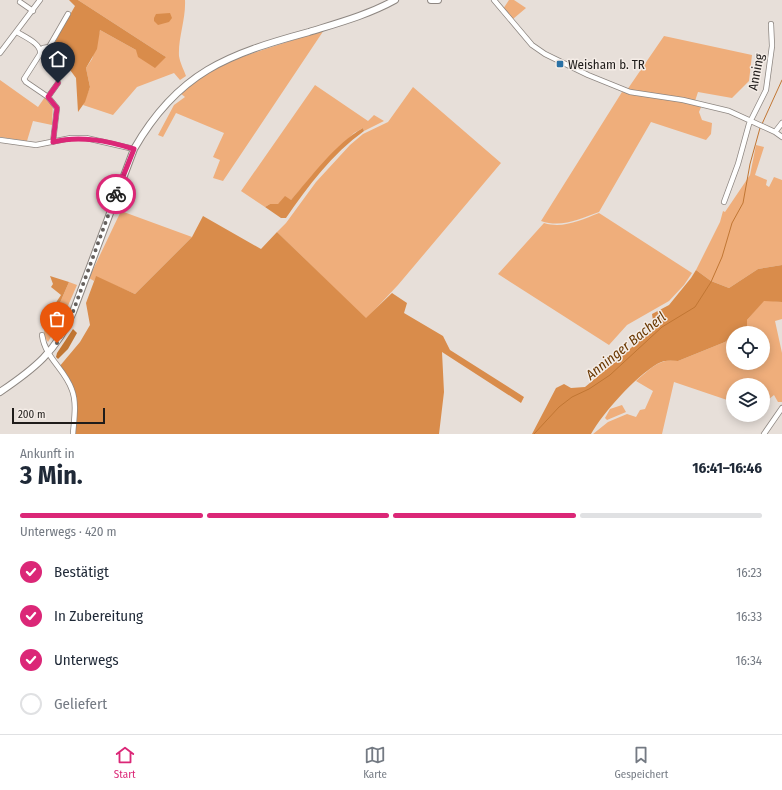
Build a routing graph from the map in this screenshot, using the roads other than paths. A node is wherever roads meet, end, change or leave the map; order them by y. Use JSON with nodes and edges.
{"nodes":[{"id":1,"x":40,"y":0,"type":"edge"},
{"id":2,"x":395,"y":0,"type":"edge"},
{"id":3,"x":431,"y":0,"type":"edge"},
{"id":4,"x":438,"y":0,"type":"edge"},
{"id":5,"x":494,"y":0,"type":"edge"},
{"id":6,"x":20,"y":2,"type":"dead end"},
{"id":7,"x":33,"y":11,"type":"junction"},
{"id":8,"x":68,"y":14,"type":"dead end"},
{"id":9,"x":771,"y":24,"type":"dead end"},
{"id":10,"x":17,"y":32,"type":"junction"},
{"id":11,"x":40,"y":50,"type":"junction"},
{"id":12,"x":0,"y":53,"type":"edge"},
{"id":13,"x":58,"y":83,"type":"dead end"},
{"id":14,"x":48,"y":97,"type":"junction"},
{"id":15,"x":751,"y":122,"type":"junction"},
{"id":16,"x":782,"y":123,"type":"edge"},
{"id":17,"x":775,"y":132,"type":"junction"},
{"id":18,"x":782,"y":137,"type":"edge"},
{"id":19,"x":0,"y":140,"type":"edge"},
{"id":20,"x":53,"y":142,"type":"junction"},
{"id":21,"x":134,"y":149,"type":"junction"},
{"id":22,"x":724,"y":202,"type":"dead end"},
{"id":23,"x":42,"y":336,"type":"dead end"},
{"id":24,"x":48,"y":355,"type":"junction"},
{"id":25,"x":0,"y":392,"type":"edge"},
{"id":26,"x":782,"y":408,"type":"edge"},
{"id":27,"x":73,"y":434,"type":"edge"},
{"id":28,"x":764,"y":434,"type":"edge"}],
"edges":[{"from":1,"to":7,"type":"street"},
{"from":2,"to":21,"type":"main road"},
{"from":3,"to":4,"type":"main road"},
{"from":5,"to":15,"type":"street"},
{"from":6,"to":7,"type":"street"},
{"from":7,"to":10,"type":"street"},
{"from":8,"to":11,"type":"street"},
{"from":9,"to":15,"type":"street","name":"Anning"},
{"from":10,"to":11,"type":"street"},
{"from":10,"to":12,"type":"street"},
{"from":11,"to":14,"type":"street"},
{"from":13,"to":14,"type":"street"},
{"from":14,"to":20,"type":"street"},
{"from":15,"to":17,"type":"street"},
{"from":15,"to":22,"type":"street","name":"Anning"},
{"from":16,"to":17,"type":"street"},
{"from":17,"to":18,"type":"street"},
{"from":19,"to":20,"type":"street"},
{"from":20,"to":21,"type":"street"},
{"from":21,"to":24,"type":"main road"},
{"from":23,"to":24,"type":"street"},
{"from":24,"to":25,"type":"main road"},
{"from":24,"to":27,"type":"street"},
{"from":26,"to":28,"type":"street"}]}
